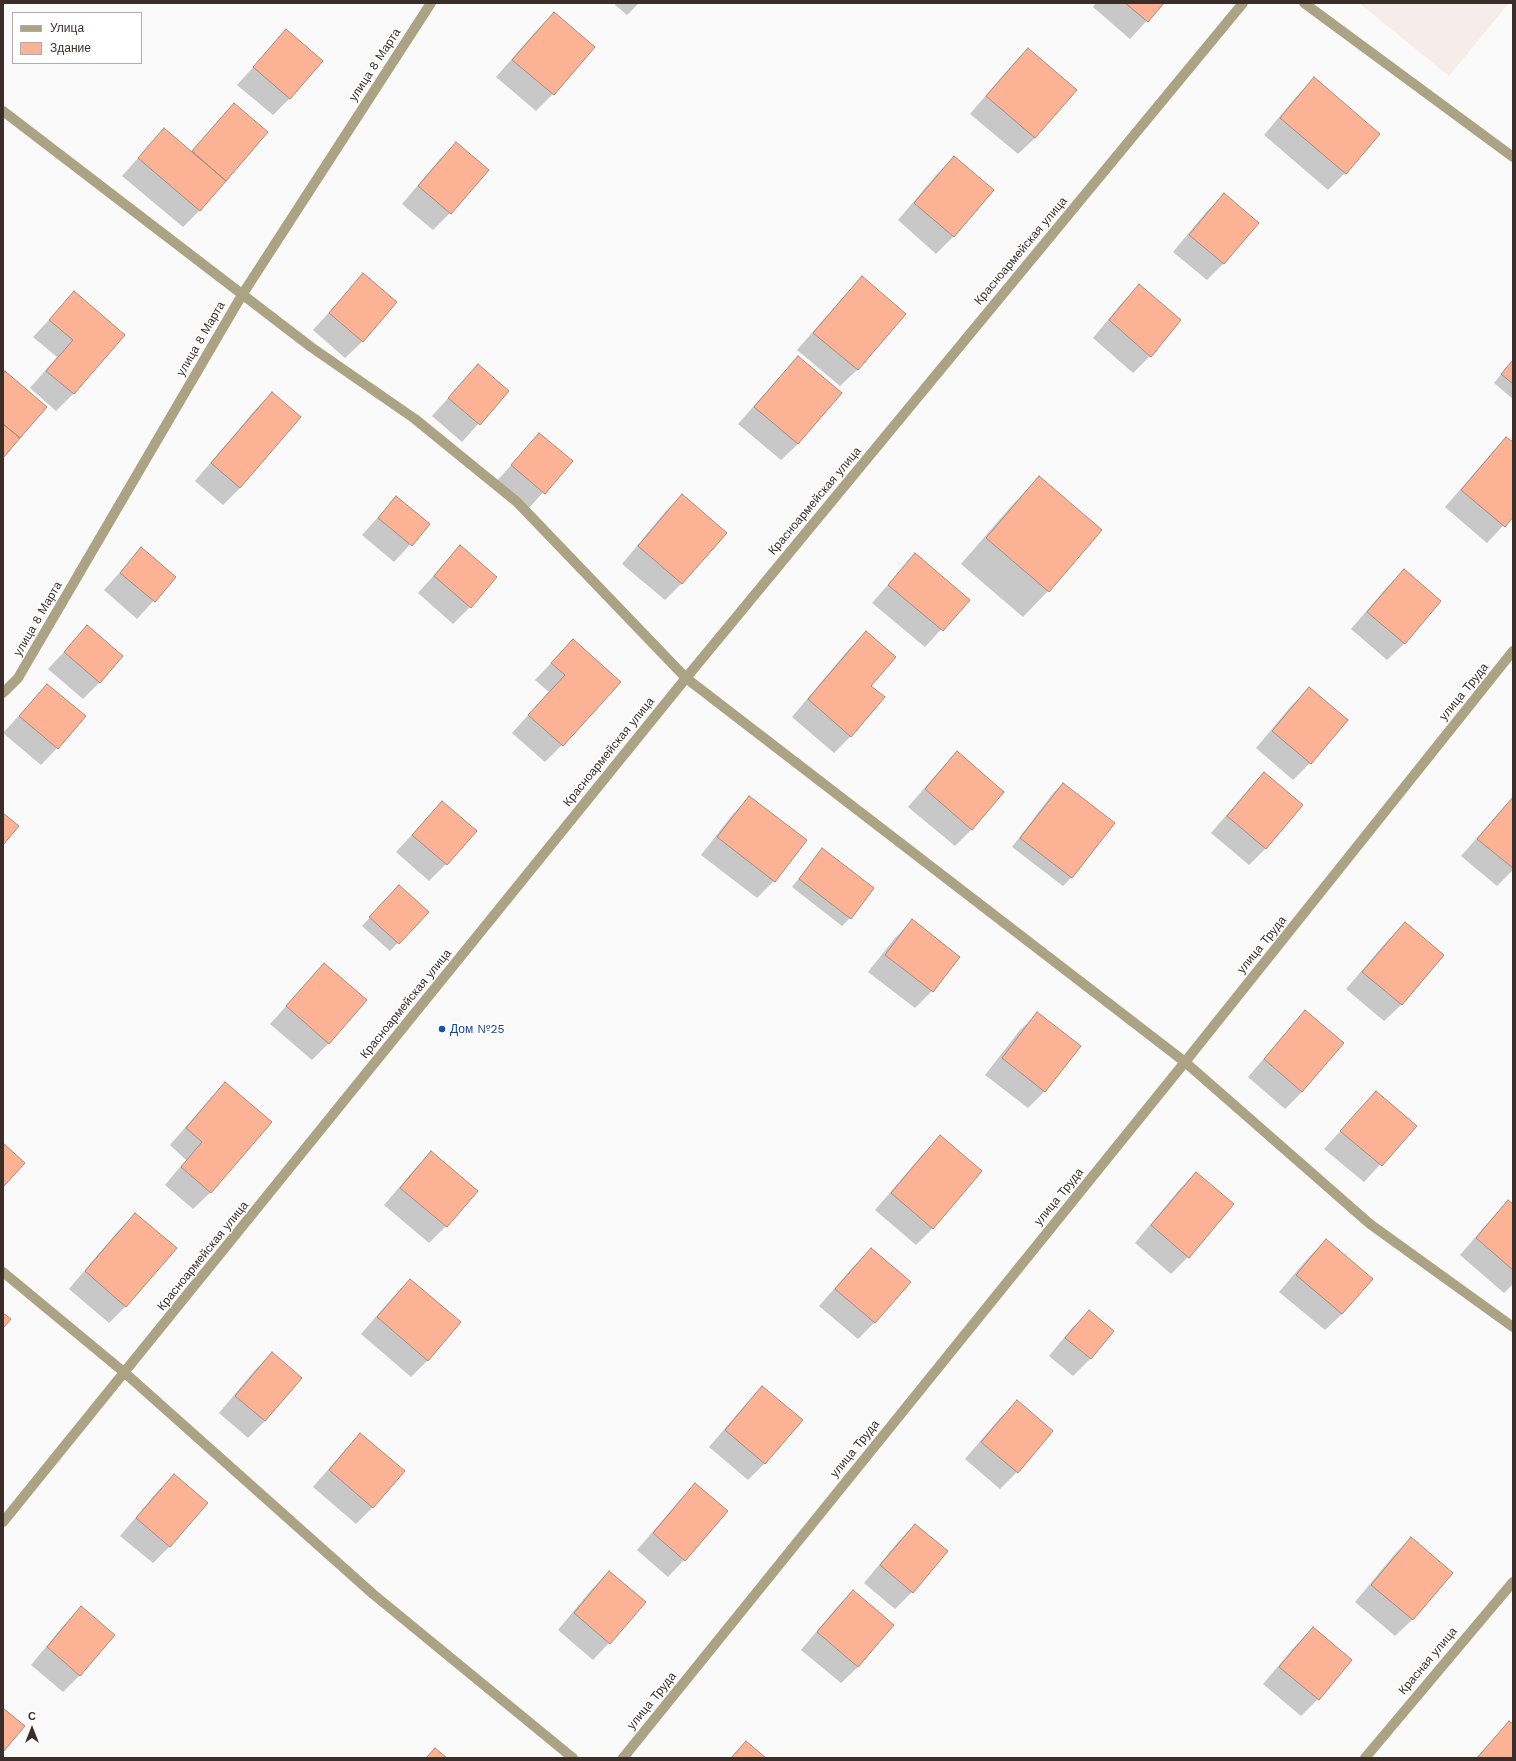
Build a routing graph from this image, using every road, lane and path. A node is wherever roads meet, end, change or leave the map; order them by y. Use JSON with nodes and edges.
{"nodes":[{"id":1,"x":431,"y":3,"type":"edge"},
{"id":2,"x":1243,"y":3,"type":"edge"},
{"id":3,"x":1304,"y":3,"type":"edge"},
{"id":4,"x":3,"y":110,"type":"edge"},
{"id":5,"x":1513,"y":157,"type":"edge"},
{"id":6,"x":242,"y":295,"type":"junction"},
{"id":7,"x":1513,"y":651,"type":"edge"},
{"id":8,"x":686,"y":678,"type":"junction"},
{"id":9,"x":3,"y":694,"type":"edge"},
{"id":10,"x":1185,"y":1062,"type":"junction"},
{"id":11,"x":3,"y":1272,"type":"edge"},
{"id":12,"x":1513,"y":1326,"type":"edge"},
{"id":13,"x":125,"y":1373,"type":"junction"},
{"id":14,"x":3,"y":1522,"type":"edge"},
{"id":15,"x":1513,"y":1582,"type":"edge"},
{"id":16,"x":573,"y":1758,"type":"edge"},
{"id":17,"x":623,"y":1758,"type":"edge"},
{"id":18,"x":1365,"y":1758,"type":"edge"}],
"edges":[{"from":1,"to":6,"type":"street","name":"улица 8 Марта"},
{"from":2,"to":8,"type":"street","name":"Красноармейская улица"},
{"from":3,"to":5,"type":"street"},
{"from":4,"to":6,"type":"street"},
{"from":6,"to":8,"type":"street"},
{"from":6,"to":9,"type":"street","name":"улица 8 Марта"},
{"from":7,"to":10,"type":"street","name":"улица Труда"},
{"from":8,"to":10,"type":"street"},
{"from":8,"to":13,"type":"street","name":"Красноармейская улица"},
{"from":10,"to":12,"type":"street"},
{"from":10,"to":17,"type":"street","name":"улица Труда"},
{"from":11,"to":13,"type":"street"},
{"from":13,"to":14,"type":"street","name":"Красноармейская улица"},
{"from":13,"to":16,"type":"street"},
{"from":15,"to":18,"type":"street","name":"Красная улица"}]}
